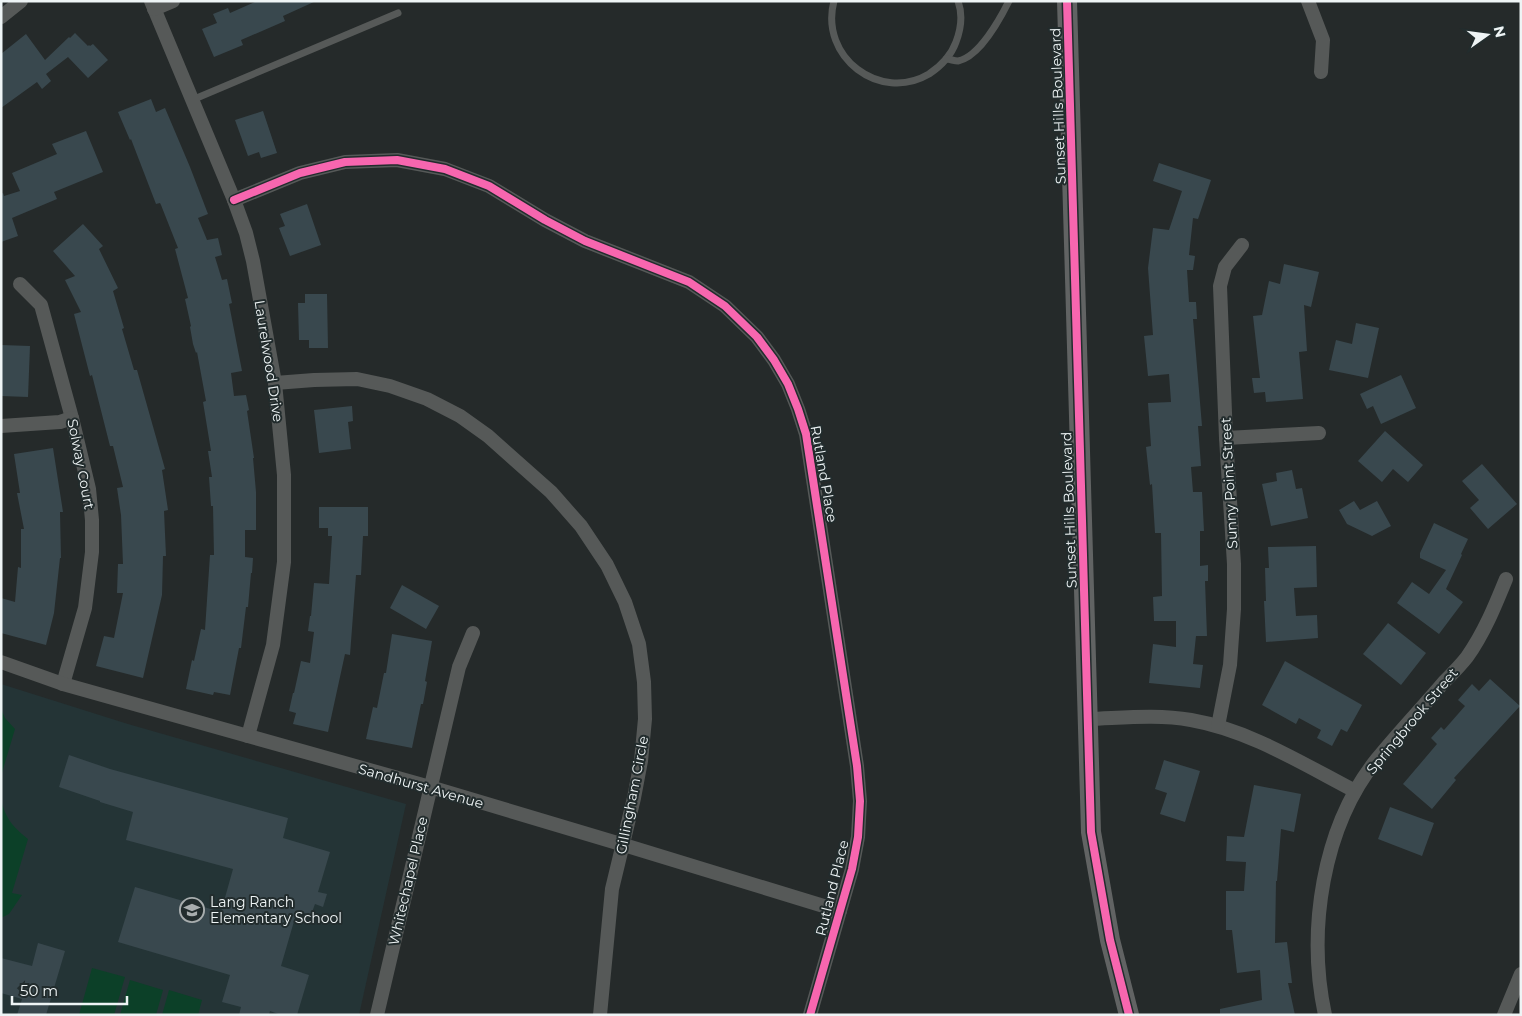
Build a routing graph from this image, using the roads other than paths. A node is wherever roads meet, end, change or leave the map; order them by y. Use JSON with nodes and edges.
{"nodes":[{"id":1,"x":20,"y":1,"type":"edge"},
{"id":2,"x":173,"y":1,"type":"edge"},
{"id":3,"x":834,"y":1,"type":"edge"},
{"id":4,"x":958,"y":1,"type":"edge"},
{"id":5,"x":1010,"y":1,"type":"edge"},
{"id":6,"x":1067,"y":1,"type":"edge"},
{"id":7,"x":1308,"y":1,"type":"edge"},
{"id":8,"x":153,"y":5,"type":"edge"},
{"id":9,"x":398,"y":13,"type":"dead end"},
{"id":10,"x":1,"y":17,"type":"edge"},
{"id":11,"x":946,"y":59,"type":"junction"},
{"id":12,"x":1321,"y":72,"type":"dead end"},
{"id":13,"x":192,"y":100,"type":"junction"},
{"id":14,"x":234,"y":200,"type":"junction"},
{"id":15,"x":1242,"y":245,"type":"dead end"},
{"id":16,"x":20,"y":284,"type":"dead end"},
{"id":17,"x":275,"y":383,"type":"junction"},
{"id":18,"x":72,"y":418,"type":"junction"},
{"id":19,"x":1,"y":426,"type":"edge"},
{"id":20,"x":1319,"y":433,"type":"dead end"},
{"id":21,"x":1226,"y":438,"type":"junction"},
{"id":22,"x":1506,"y":579,"type":"dead end"},
{"id":23,"x":473,"y":633,"type":"dead end"},
{"id":24,"x":1,"y":662,"type":"edge"},
{"id":25,"x":63,"y":684,"type":"junction"},
{"id":26,"x":1088,"y":719,"type":"junction"},
{"id":27,"x":1218,"y":726,"type":"junction"},
{"id":28,"x":248,"y":736,"type":"junction"},
{"id":29,"x":430,"y":787,"type":"junction"},
{"id":30,"x":1355,"y":791,"type":"junction"},
{"id":31,"x":624,"y":845,"type":"junction"},
{"id":32,"x":840,"y":911,"type":"junction"},
{"id":33,"x":1521,"y":974,"type":"edge"},
{"id":34,"x":378,"y":1015,"type":"edge"},
{"id":35,"x":600,"y":1015,"type":"edge"},
{"id":36,"x":810,"y":1015,"type":"edge"},
{"id":37,"x":1129,"y":1015,"type":"edge"},
{"id":38,"x":1325,"y":1015,"type":"edge"},
{"id":39,"x":1504,"y":1015,"type":"edge"}],
"edges":[{"from":1,"to":10,"type":"street"},
{"from":2,"to":8,"type":"street"},
{"from":3,"to":11,"type":"lane"},
{"from":4,"to":11,"type":"lane"},
{"from":5,"to":11,"type":"lane"},
{"from":6,"to":26,"type":"street","name":"Sunset Hills Boulevard"},
{"from":7,"to":12,"type":"street"},
{"from":8,"to":13,"type":"street","name":"Laurelwood Drive"},
{"from":9,"to":13,"type":"lane"},
{"from":13,"to":14,"type":"street","name":"Laurelwood Drive"},
{"from":14,"to":17,"type":"street","name":"Laurelwood Drive"},
{"from":14,"to":32,"type":"street","name":"Rutland Place"},
{"from":15,"to":21,"type":"street","name":"Sunny Point Street"},
{"from":16,"to":18,"type":"street","name":"Solway Court"},
{"from":17,"to":28,"type":"street","name":"Laurelwood Drive"},
{"from":17,"to":31,"type":"street","name":"Gillingham Circle"},
{"from":18,"to":19,"type":"street"},
{"from":18,"to":25,"type":"street","name":"Solway Court"},
{"from":20,"to":21,"type":"street"},
{"from":21,"to":27,"type":"street","name":"Sunny Point Street"},
{"from":22,"to":30,"type":"street","name":"Springbrook Street"},
{"from":23,"to":29,"type":"street","name":"Whitechapel Place"},
{"from":24,"to":25,"type":"street","name":"Sandhurst Avenue"},
{"from":25,"to":28,"type":"street","name":"Sandhurst Avenue"},
{"from":26,"to":27,"type":"street"},
{"from":26,"to":37,"type":"street","name":"Sunset Hills Boulevard"},
{"from":27,"to":30,"type":"street"},
{"from":28,"to":29,"type":"street","name":"Sandhurst Avenue"},
{"from":29,"to":31,"type":"street","name":"Sandhurst Avenue"},
{"from":29,"to":34,"type":"street","name":"Whitechapel Place"},
{"from":30,"to":38,"type":"street","name":"Springbrook Street"},
{"from":31,"to":32,"type":"street","name":"Sandhurst Avenue"},
{"from":31,"to":35,"type":"street","name":"Gillingham Circle"},
{"from":32,"to":36,"type":"street","name":"Rutland Place"},
{"from":33,"to":39,"type":"street"}]}
